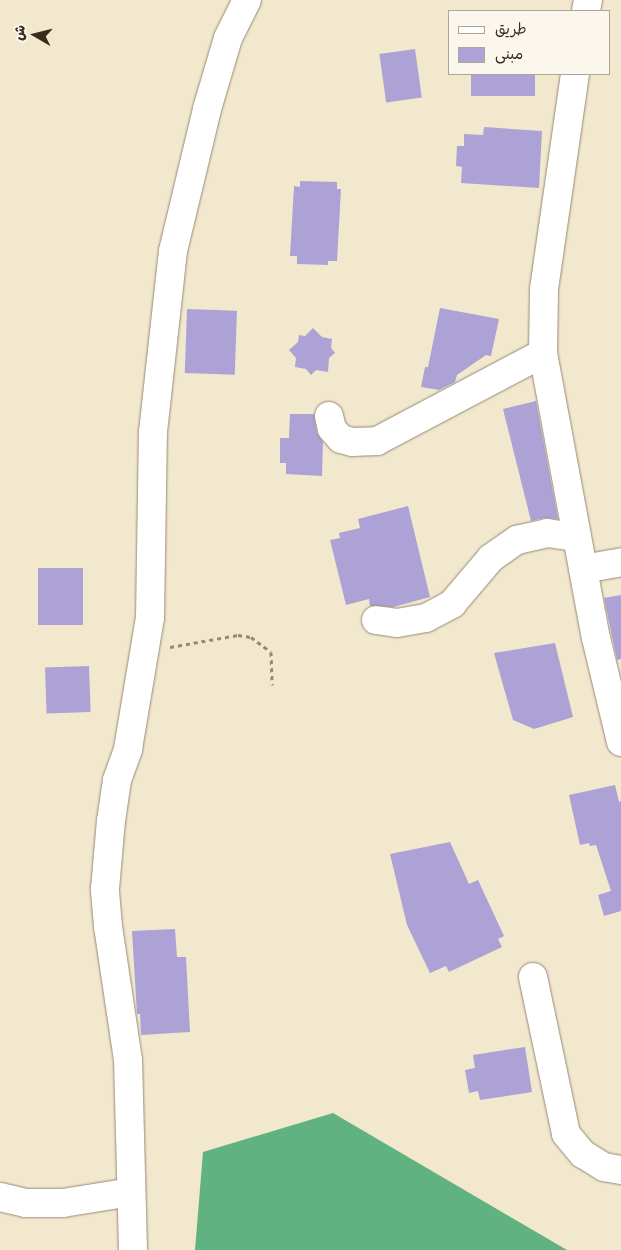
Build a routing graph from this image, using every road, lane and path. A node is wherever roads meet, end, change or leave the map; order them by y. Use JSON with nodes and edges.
{"nodes":[{"id":1,"x":247,"y":0,"type":"edge"},
{"id":2,"x":575,"y":75,"type":"edge"},
{"id":3,"x":543,"y":352,"type":"junction"},
{"id":4,"x":329,"y":416,"type":"dead end"},
{"id":5,"x":578,"y":537,"type":"junction"},
{"id":6,"x":621,"y":562,"type":"edge"},
{"id":7,"x":583,"y":569,"type":"junction"},
{"id":8,"x":376,"y":620,"type":"dead end"},
{"id":9,"x":144,"y":652,"type":"junction"},
{"id":10,"x":614,"y":681,"type":"edge"},
{"id":11,"x":272,"y":685,"type":"dead end"},
{"id":12,"x":621,"y":742,"type":"edge"},
{"id":13,"x":533,"y":977,"type":"dead end"},
{"id":14,"x":621,"y":1170,"type":"edge"},
{"id":15,"x":130,"y":1192,"type":"junction"},
{"id":16,"x":0,"y":1197,"type":"edge"},
{"id":17,"x":133,"y":1250,"type":"edge"}],
"edges":[{"from":1,"to":9,"type":"street"},
{"from":2,"to":3,"type":"street"},
{"from":3,"to":4,"type":"street"},
{"from":3,"to":5,"type":"street"},
{"from":5,"to":7,"type":"street"},
{"from":5,"to":8,"type":"street"},
{"from":6,"to":7,"type":"street"},
{"from":7,"to":10,"type":"street"},
{"from":9,"to":11,"type":"path"},
{"from":9,"to":15,"type":"street"},
{"from":10,"to":12,"type":"street"},
{"from":13,"to":14,"type":"street"},
{"from":15,"to":16,"type":"street"},
{"from":15,"to":17,"type":"street"}]}
